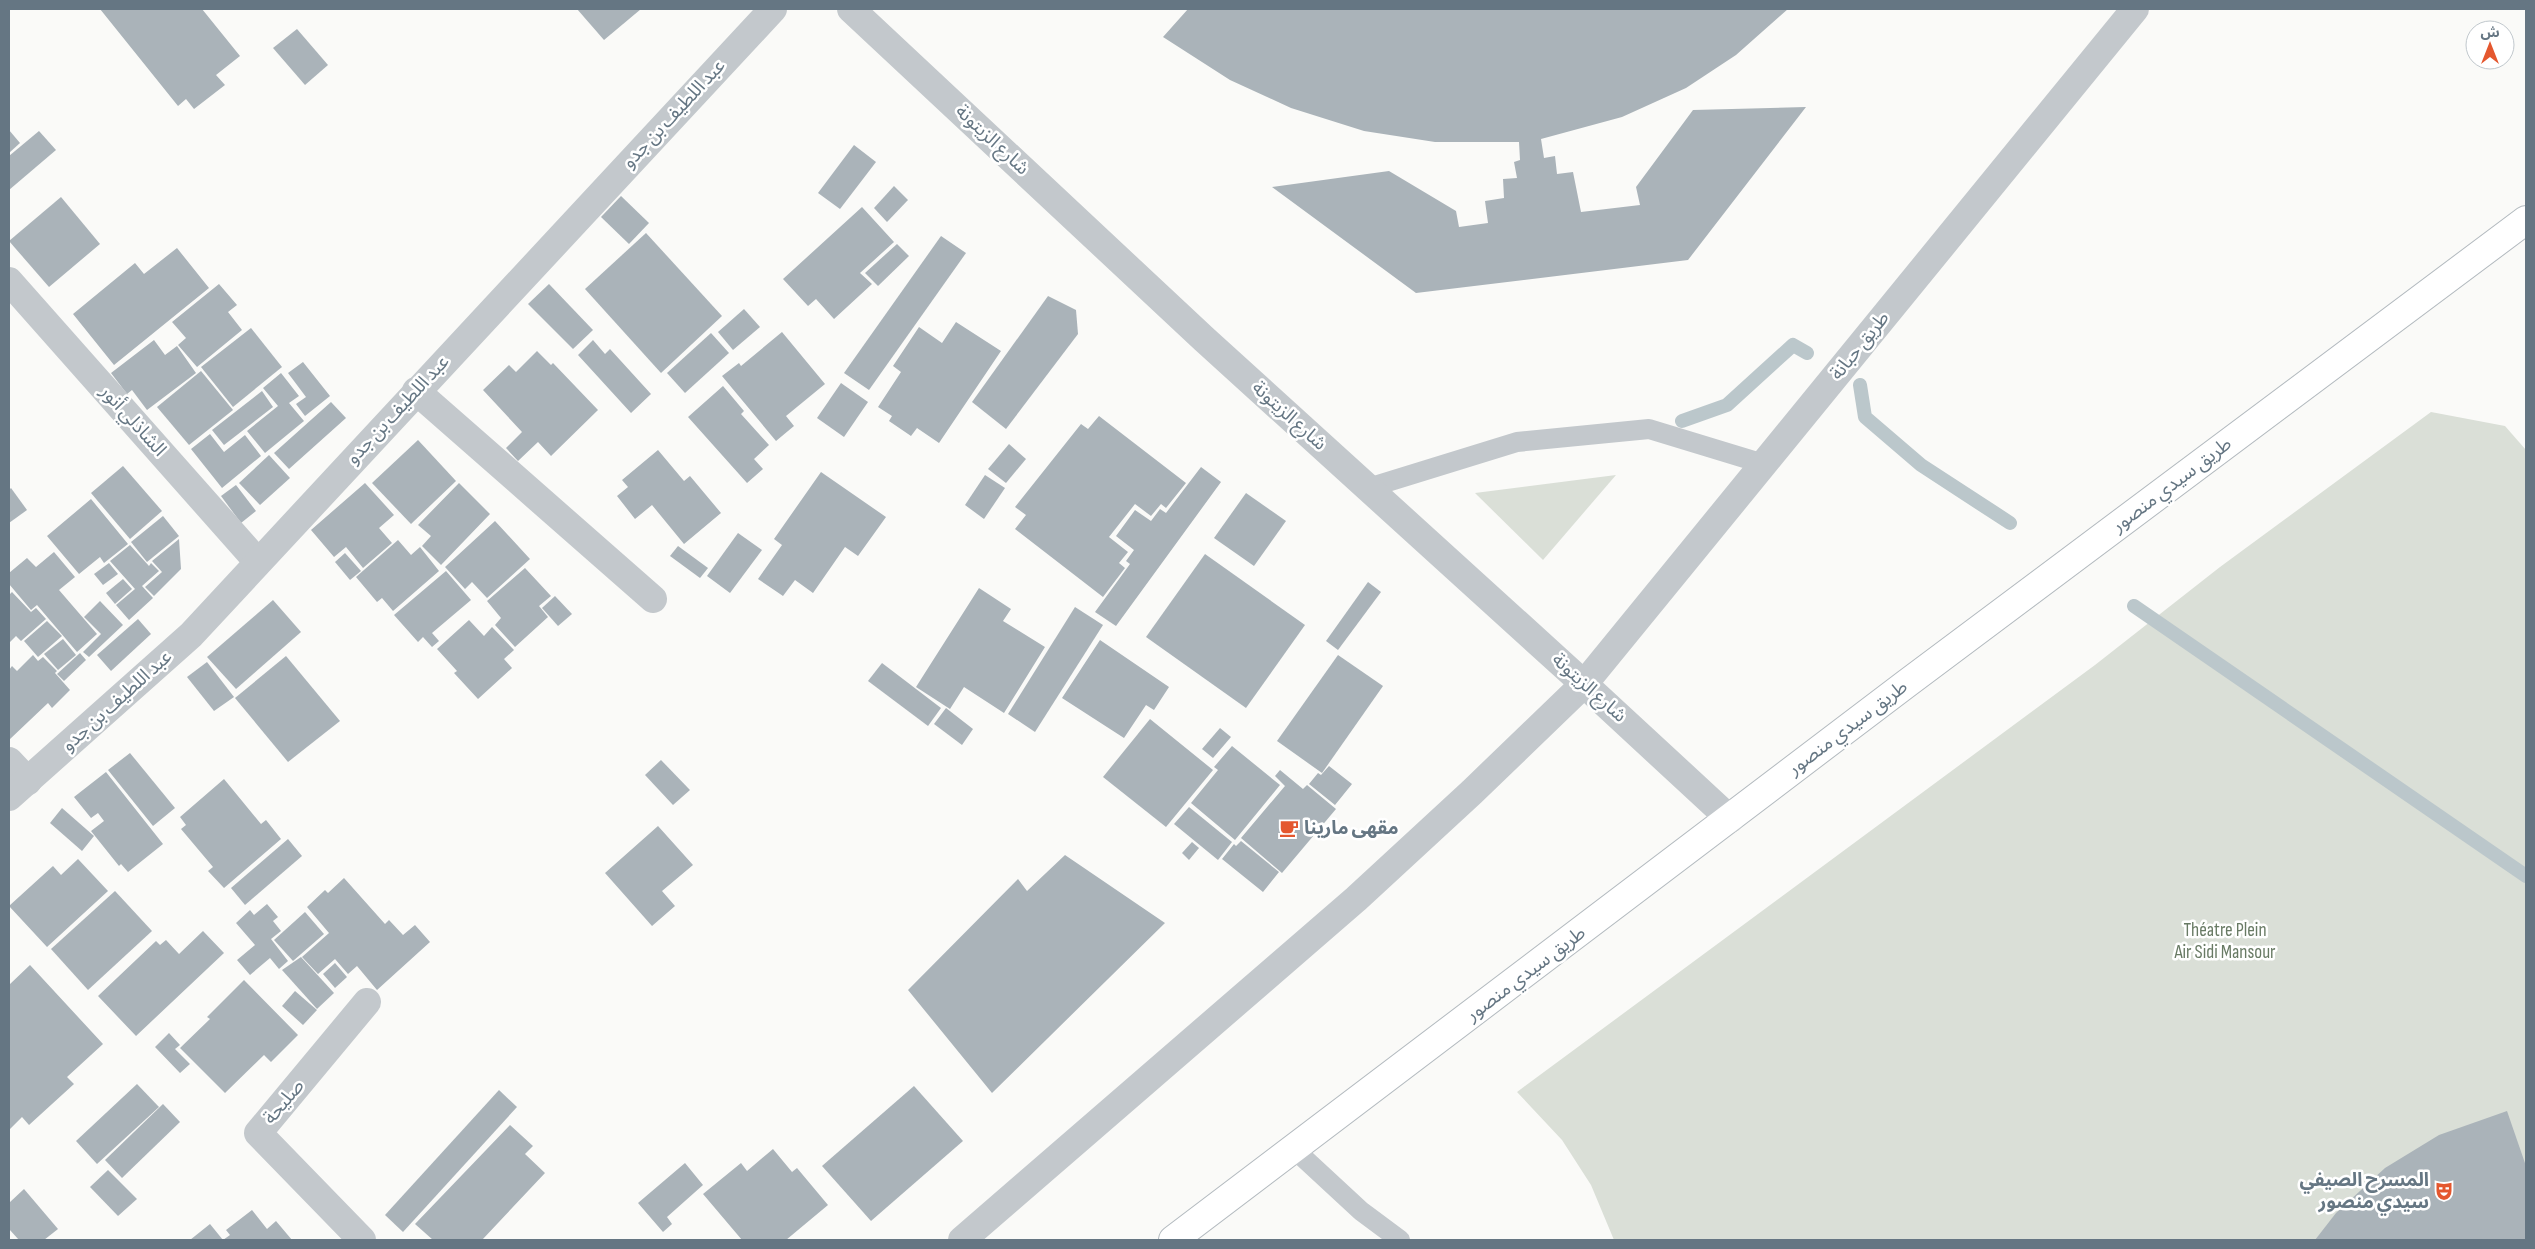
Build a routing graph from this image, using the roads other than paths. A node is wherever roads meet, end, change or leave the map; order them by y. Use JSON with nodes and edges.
{"nodes":[{"id":1,"x":772,"y":9,"type":"edge"},
{"id":2,"x":851,"y":9,"type":"edge"},
{"id":3,"x":2136,"y":9,"type":"edge"},
{"id":4,"x":2526,"y":220,"type":"edge"},
{"id":5,"x":9,"y":281,"type":"edge"},
{"id":6,"x":416,"y":391,"type":"junction"},
{"id":7,"x":1764,"y":464,"type":"junction"},
{"id":8,"x":1368,"y":488,"type":"junction"},
{"id":9,"x":257,"y":561,"type":"junction"},
{"id":10,"x":654,"y":599,"type":"dead end"},
{"id":11,"x":1584,"y":684,"type":"junction"},
{"id":12,"x":9,"y":761,"type":"edge"},
{"id":13,"x":18,"y":789,"type":"edge"},
{"id":14,"x":1730,"y":819,"type":"junction"},
{"id":15,"x":367,"y":1002,"type":"dead end"},
{"id":16,"x":1294,"y":1149,"type":"junction"},
{"id":17,"x":362,"y":1240,"type":"edge"},
{"id":18,"x":962,"y":1240,"type":"edge"},
{"id":19,"x":1173,"y":1240,"type":"edge"},
{"id":20,"x":1400,"y":1240,"type":"edge"}],
"edges":[{"from":1,"to":6,"type":"street","name":"عبد اللطيف بن جدو"},
{"from":2,"to":8,"type":"street","name":"شارع الزيتونة"},
{"from":3,"to":7,"type":"street","name":"طريق حبانة"},
{"from":4,"to":14,"type":"main road","name":"طريق سيدي منصور"},
{"from":5,"to":9,"type":"street","name":"الشاذلي أنور"},
{"from":6,"to":9,"type":"street","name":"عبد اللطيف بن جدو"},
{"from":6,"to":10,"type":"street"},
{"from":7,"to":8,"type":"lane"},
{"from":7,"to":11,"type":"street","name":"طريق حبانة"},
{"from":8,"to":11,"type":"street","name":"شارع الزيتونة"},
{"from":9,"to":13,"type":"street","name":"عبد اللطيف بن جدو"},
{"from":11,"to":14,"type":"street","name":"شارع الزيتونة"},
{"from":11,"to":18,"type":"street","name":"طريق حبانة"},
{"from":12,"to":13,"type":"street"},
{"from":14,"to":16,"type":"main road","name":"طريق سيدي منصور"},
{"from":15,"to":17,"type":"street","name":"صليحة"},
{"from":16,"to":19,"type":"main road","name":"طريق سيدي منصور"},
{"from":16,"to":20,"type":"lane"}]}
